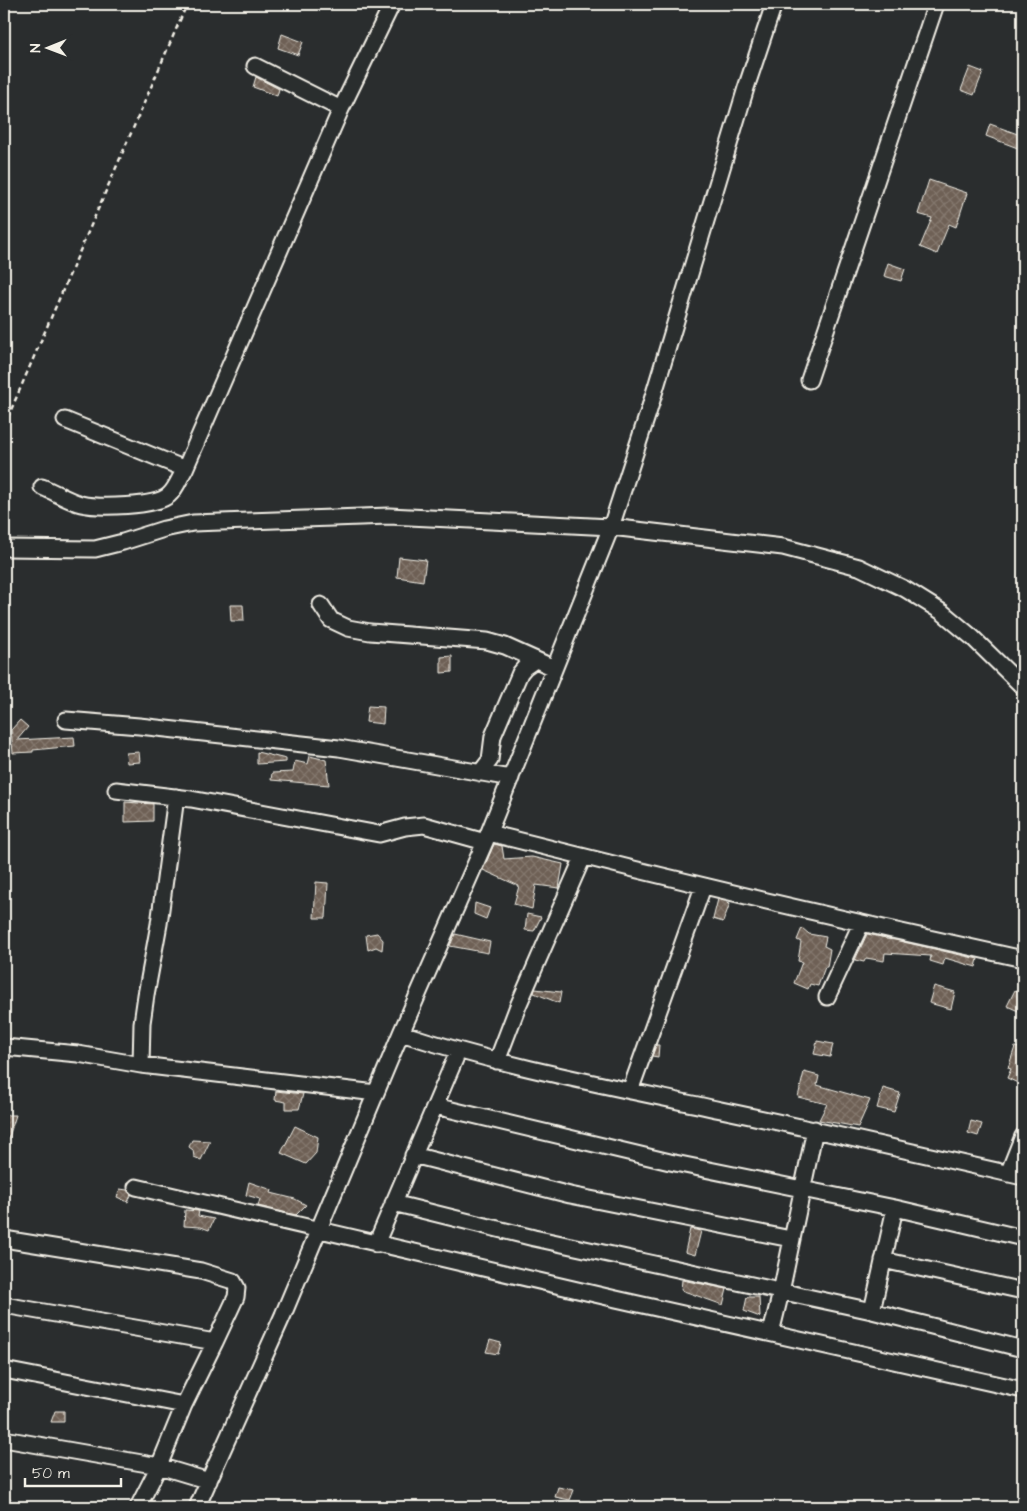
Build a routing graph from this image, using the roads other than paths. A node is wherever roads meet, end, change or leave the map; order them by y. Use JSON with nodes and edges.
{"nodes":[{"id":1,"x":392,"y":4,"type":"edge"},
{"id":2,"x":774,"y":4,"type":"edge"},
{"id":3,"x":936,"y":4,"type":"edge"},
{"id":4,"x":255,"y":66,"type":"dead end"},
{"id":5,"x":341,"y":110,"type":"junction"},
{"id":6,"x":810,"y":380,"type":"dead end"},
{"id":7,"x":65,"y":420,"type":"dead end"},
{"id":8,"x":185,"y":469,"type":"junction"},
{"id":9,"x":42,"y":487,"type":"dead end"},
{"id":10,"x":610,"y":527,"type":"junction"},
{"id":11,"x":4,"y":548,"type":"edge"},
{"id":12,"x":321,"y":605,"type":"dead end"},
{"id":13,"x":535,"y":660,"type":"junction"},
{"id":14,"x":554,"y":668,"type":"junction"},
{"id":15,"x":1023,"y":687,"type":"edge"},
{"id":16,"x":66,"y":720,"type":"dead end"},
{"id":17,"x":480,"y":773,"type":"junction"},
{"id":18,"x":510,"y":778,"type":"junction"},
{"id":19,"x":116,"y":790,"type":"dead end"},
{"id":20,"x":176,"y":797,"type":"junction"},
{"id":21,"x":487,"y":837,"type":"junction"},
{"id":22,"x":583,"y":857,"type":"junction"},
{"id":23,"x":703,"y":886,"type":"junction"},
{"id":24,"x":861,"y":924,"type":"junction"},
{"id":25,"x":1023,"y":959,"type":"edge"},
{"id":26,"x":827,"y":996,"type":"dead end"},
{"id":27,"x":401,"y":1034,"type":"junction"},
{"id":28,"x":4,"y":1047,"type":"edge"},
{"id":29,"x":458,"y":1052,"type":"junction"},
{"id":30,"x":497,"y":1061,"type":"junction"},
{"id":31,"x":141,"y":1065,"type":"junction"},
{"id":32,"x":630,"y":1090,"type":"junction"},
{"id":33,"x":376,"y":1094,"type":"junction"},
{"id":34,"x":434,"y":1106,"type":"junction"},
{"id":35,"x":815,"y":1129,"type":"junction"},
{"id":36,"x":1023,"y":1136,"type":"edge"},
{"id":37,"x":413,"y":1155,"type":"junction"},
{"id":38,"x":1008,"y":1174,"type":"junction"},
{"id":39,"x":1023,"y":1177,"type":"edge"},
{"id":40,"x":136,"y":1187,"type":"dead end"},
{"id":41,"x":802,"y":1189,"type":"junction"},
{"id":42,"x":393,"y":1203,"type":"junction"},
{"id":43,"x":894,"y":1208,"type":"junction"},
{"id":44,"x":318,"y":1229,"type":"junction"},
{"id":45,"x":1023,"y":1238,"type":"edge"},
{"id":46,"x":791,"y":1239,"type":"junction"},
{"id":47,"x":4,"y":1240,"type":"edge"},
{"id":48,"x":376,"y":1244,"type":"junction"},
{"id":49,"x":883,"y":1260,"type":"junction"},
{"id":50,"x":1023,"y":1291,"type":"edge"},
{"id":51,"x":781,"y":1292,"type":"junction"},
{"id":52,"x":4,"y":1305,"type":"edge"},
{"id":53,"x":872,"y":1311,"type":"junction"},
{"id":54,"x":771,"y":1333,"type":"junction"},
{"id":55,"x":215,"y":1342,"type":"junction"},
{"id":56,"x":1023,"y":1349,"type":"edge"},
{"id":57,"x":4,"y":1370,"type":"edge"},
{"id":58,"x":1023,"y":1390,"type":"edge"},
{"id":59,"x":184,"y":1405,"type":"junction"},
{"id":60,"x":4,"y":1439,"type":"edge"},
{"id":61,"x":159,"y":1466,"type":"junction"},
{"id":62,"x":209,"y":1480,"type":"junction"},
{"id":63,"x":138,"y":1507,"type":"edge"},
{"id":64,"x":198,"y":1507,"type":"edge"}],
"edges":[{"from":1,"to":5,"type":"street"},
{"from":2,"to":10,"type":"street"},
{"from":3,"to":6,"type":"street"},
{"from":4,"to":5,"type":"street"},
{"from":5,"to":8,"type":"street"},
{"from":7,"to":8,"type":"street"},
{"from":8,"to":9,"type":"street"},
{"from":10,"to":11,"type":"street"},
{"from":10,"to":14,"type":"street"},
{"from":10,"to":15,"type":"street"},
{"from":12,"to":13,"type":"street"},
{"from":13,"to":14,"type":"street"},
{"from":13,"to":17,"type":"street"},
{"from":14,"to":18,"type":"street"},
{"from":16,"to":17,"type":"street"},
{"from":17,"to":18,"type":"street"},
{"from":18,"to":21,"type":"street"},
{"from":19,"to":20,"type":"street"},
{"from":20,"to":21,"type":"street"},
{"from":20,"to":31,"type":"street"},
{"from":21,"to":22,"type":"street"},
{"from":21,"to":27,"type":"street"},
{"from":22,"to":23,"type":"street"},
{"from":22,"to":30,"type":"street"},
{"from":23,"to":24,"type":"street"},
{"from":23,"to":32,"type":"street"},
{"from":24,"to":25,"type":"street"},
{"from":24,"to":26,"type":"street"},
{"from":27,"to":29,"type":"street"},
{"from":27,"to":33,"type":"street"},
{"from":28,"to":31,"type":"street"},
{"from":29,"to":30,"type":"street"},
{"from":29,"to":34,"type":"street"},
{"from":30,"to":32,"type":"street"},
{"from":31,"to":33,"type":"street"},
{"from":32,"to":35,"type":"street"},
{"from":33,"to":44,"type":"street"},
{"from":34,"to":37,"type":"street"},
{"from":34,"to":41,"type":"street"},
{"from":35,"to":38,"type":"street"},
{"from":35,"to":41,"type":"street"},
{"from":36,"to":38,"type":"street"},
{"from":37,"to":42,"type":"street"},
{"from":37,"to":46,"type":"street"},
{"from":38,"to":39,"type":"street"},
{"from":40,"to":44,"type":"street"},
{"from":41,"to":43,"type":"street"},
{"from":41,"to":46,"type":"street"},
{"from":42,"to":48,"type":"street"},
{"from":42,"to":51,"type":"street"},
{"from":43,"to":45,"type":"street"},
{"from":43,"to":49,"type":"street"},
{"from":44,"to":48,"type":"street"},
{"from":44,"to":62,"type":"street"},
{"from":46,"to":51,"type":"street"},
{"from":47,"to":55,"type":"street"},
{"from":48,"to":54,"type":"street"},
{"from":49,"to":50,"type":"street"},
{"from":49,"to":53,"type":"street"},
{"from":51,"to":53,"type":"street"},
{"from":51,"to":54,"type":"street"},
{"from":52,"to":55,"type":"street"},
{"from":53,"to":56,"type":"street"},
{"from":54,"to":58,"type":"street"},
{"from":55,"to":59,"type":"street"},
{"from":57,"to":59,"type":"street"},
{"from":59,"to":61,"type":"street"},
{"from":60,"to":61,"type":"street"},
{"from":61,"to":62,"type":"street"},
{"from":61,"to":63,"type":"street"},
{"from":62,"to":64,"type":"street"}]}
